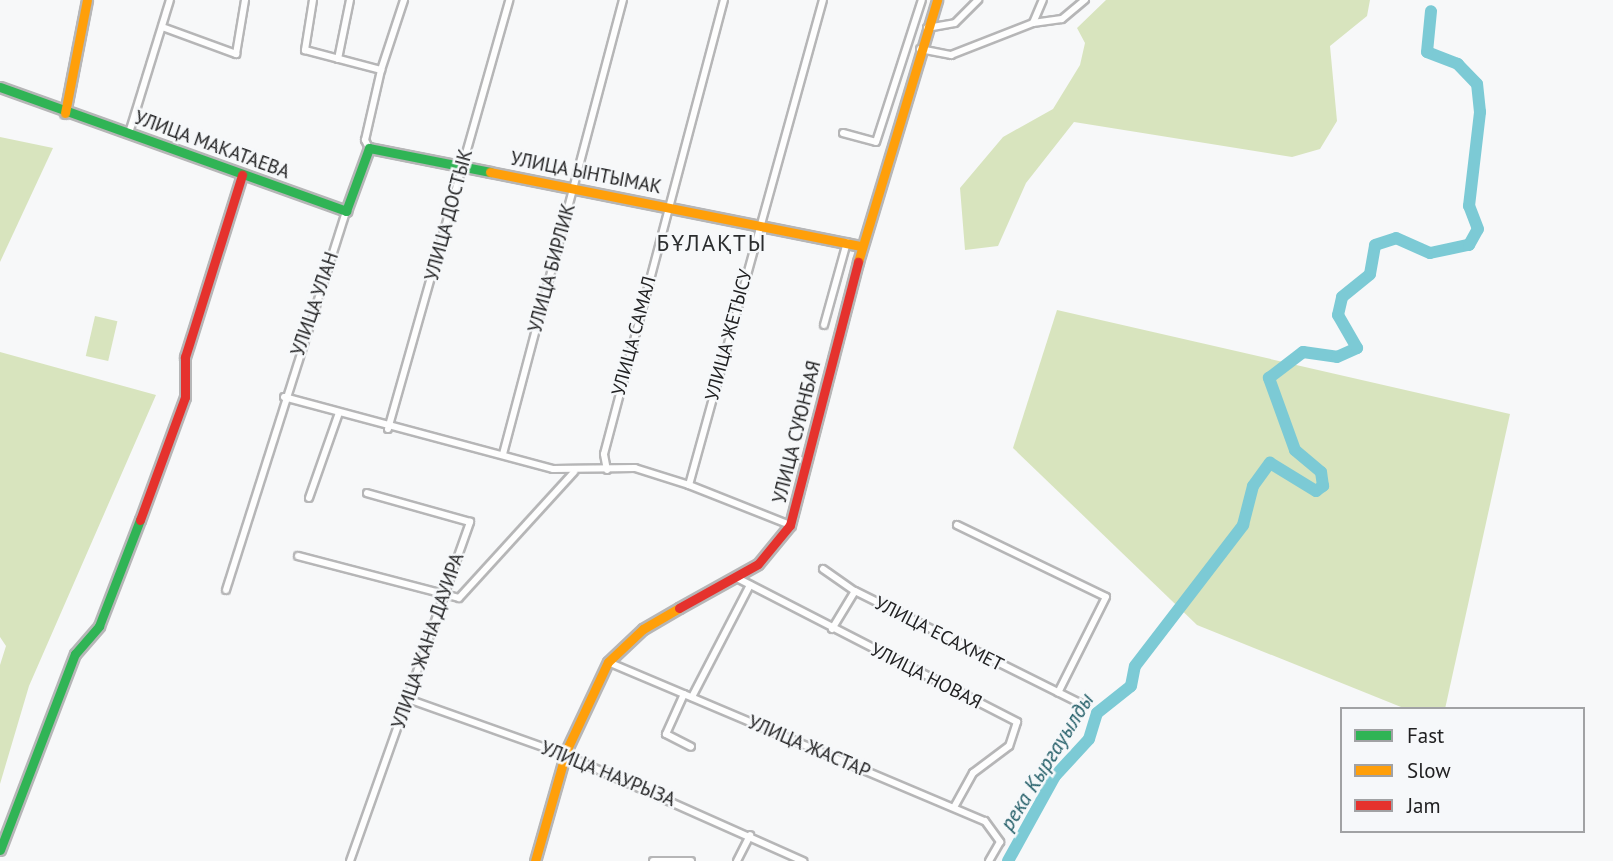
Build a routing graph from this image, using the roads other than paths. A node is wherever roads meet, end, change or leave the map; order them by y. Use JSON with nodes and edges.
{"nodes":[{"id":1,"x":87,"y":0,"type":"edge"},
{"id":2,"x":170,"y":0,"type":"edge"},
{"id":3,"x":245,"y":0,"type":"edge"},
{"id":4,"x":313,"y":0,"type":"edge"},
{"id":5,"x":350,"y":0,"type":"edge"},
{"id":6,"x":404,"y":0,"type":"edge"},
{"id":7,"x":509,"y":0,"type":"edge"},
{"id":8,"x":623,"y":0,"type":"edge"},
{"id":9,"x":724,"y":0,"type":"edge"},
{"id":10,"x":823,"y":0,"type":"edge"},
{"id":11,"x":922,"y":0,"type":"edge"},
{"id":12,"x":937,"y":0,"type":"edge"},
{"id":13,"x":978,"y":0,"type":"edge"},
{"id":14,"x":1043,"y":0,"type":"edge"},
{"id":15,"x":1085,"y":0,"type":"edge"},
{"id":16,"x":1033,"y":23,"type":"junction"},
{"id":17,"x":165,"y":28,"type":"junction"},
{"id":18,"x":928,"y":29,"type":"junction"},
{"id":19,"x":920,"y":49,"type":"junction"},
{"id":20,"x":338,"y":59,"type":"junction"},
{"id":21,"x":381,"y":70,"type":"junction"},
{"id":22,"x":0,"y":87,"type":"edge"},
{"id":23,"x":65,"y":113,"type":"junction"},
{"id":24,"x":129,"y":133,"type":"junction"},
{"id":25,"x":843,"y":133,"type":"dead end"},
{"id":26,"x":369,"y":148,"type":"junction"},
{"id":27,"x":461,"y":167,"type":"junction"},
{"id":28,"x":242,"y":175,"type":"junction"},
{"id":29,"x":573,"y":187,"type":"junction"},
{"id":30,"x":668,"y":207,"type":"junction"},
{"id":31,"x":346,"y":211,"type":"junction"},
{"id":32,"x":761,"y":225,"type":"junction"},
{"id":33,"x":847,"y":243,"type":"junction"},
{"id":34,"x":862,"y":246,"type":"junction"},
{"id":35,"x":824,"y":325,"type":"dead end"},
{"id":36,"x":284,"y":397,"type":"junction"},
{"id":37,"x":338,"y":413,"type":"junction"},
{"id":38,"x":389,"y":427,"type":"junction"},
{"id":39,"x":503,"y":454,"type":"junction"},
{"id":40,"x":607,"y":470,"type":"junction"},
{"id":41,"x":574,"y":472,"type":"junction"},
{"id":42,"x":689,"y":485,"type":"junction"},
{"id":43,"x":367,"y":493,"type":"dead end"},
{"id":44,"x":309,"y":498,"type":"dead end"},
{"id":45,"x":790,"y":525,"type":"junction"},
{"id":46,"x":957,"y":525,"type":"dead end"},
{"id":47,"x":298,"y":555,"type":"dead end"},
{"id":48,"x":823,"y":569,"type":"dead end"},
{"id":49,"x":737,"y":578,"type":"junction"},
{"id":50,"x":750,"y":585,"type":"junction"},
{"id":51,"x":226,"y":590,"type":"dead end"},
{"id":52,"x":855,"y":591,"type":"junction"},
{"id":53,"x":445,"y":595,"type":"junction"},
{"id":54,"x":832,"y":629,"type":"junction"},
{"id":55,"x":608,"y":662,"type":"junction"},
{"id":56,"x":1058,"y":693,"type":"junction"},
{"id":57,"x":684,"y":694,"type":"junction"},
{"id":58,"x":692,"y":698,"type":"junction"},
{"id":59,"x":408,"y":699,"type":"junction"},
{"id":60,"x":1084,"y":705,"type":"dead end"},
{"id":61,"x":691,"y":747,"type":"dead end"},
{"id":62,"x":565,"y":755,"type":"junction"},
{"id":63,"x":954,"y":807,"type":"junction"},
{"id":64,"x":750,"y":835,"type":"junction"},
{"id":65,"x":0,"y":850,"type":"edge"},
{"id":66,"x":349,"y":861,"type":"edge"},
{"id":67,"x":535,"y":861,"type":"edge"},
{"id":68,"x":653,"y":861,"type":"edge"},
{"id":69,"x":691,"y":861,"type":"edge"},
{"id":70,"x":737,"y":861,"type":"edge"},
{"id":71,"x":803,"y":861,"type":"edge"},
{"id":72,"x":989,"y":861,"type":"edge"}],
"edges":[{"from":1,"to":23,"type":"street"},
{"from":2,"to":17,"type":"street"},
{"from":3,"to":17,"type":"street"},
{"from":4,"to":20,"type":"street"},
{"from":5,"to":20,"type":"street"},
{"from":6,"to":21,"type":"street"},
{"from":7,"to":27,"type":"street","name":"УЛИЦА ДОСТЫК"},
{"from":8,"to":29,"type":"street","name":"УЛИЦА БИРЛИК"},
{"from":9,"to":30,"type":"street","name":"УЛИЦА САМАЛ"},
{"from":10,"to":32,"type":"street","name":"УЛИЦА ЖЕТЫСУ"},
{"from":11,"to":25,"type":"street"},
{"from":12,"to":18,"type":"street","name":"УЛИЦА СУЮНБАЯ"},
{"from":13,"to":18,"type":"street"},
{"from":14,"to":16,"type":"street"},
{"from":15,"to":16,"type":"street"},
{"from":16,"to":19,"type":"street"},
{"from":17,"to":24,"type":"street"},
{"from":18,"to":19,"type":"street","name":"УЛИЦА СУЮНБАЯ"},
{"from":19,"to":34,"type":"street","name":"УЛИЦА СУЮНБАЯ"},
{"from":20,"to":21,"type":"street"},
{"from":21,"to":26,"type":"street"},
{"from":22,"to":23,"type":"street","name":"УЛИЦА МАКАТАЕВА"},
{"from":23,"to":24,"type":"street","name":"УЛИЦА МАКАТАЕВА"},
{"from":24,"to":28,"type":"street","name":"УЛИЦА МАКАТАЕВА"},
{"from":26,"to":27,"type":"street","name":"УЛИЦА ЫНТЫМАК"},
{"from":26,"to":31,"type":"street"},
{"from":27,"to":29,"type":"street","name":"УЛИЦА ЫНТЫМАК"},
{"from":27,"to":38,"type":"street","name":"УЛИЦА ДОСТЫК"},
{"from":28,"to":31,"type":"street","name":"УЛИЦА МАКАТАЕВА"},
{"from":28,"to":65,"type":"street"},
{"from":29,"to":30,"type":"street","name":"УЛИЦА ЫНТЫМАК"},
{"from":29,"to":39,"type":"street","name":"УЛИЦА БИРЛИК"},
{"from":30,"to":32,"type":"street","name":"УЛИЦА ЫНТЫМАК"},
{"from":30,"to":40,"type":"street","name":"УЛИЦА САМАЛ"},
{"from":31,"to":36,"type":"street","name":"УЛИЦА УЛАН"},
{"from":32,"to":33,"type":"street","name":"УЛИЦА ЫНТЫМАК"},
{"from":32,"to":42,"type":"street","name":"УЛИЦА ЖЕТЫСУ"},
{"from":33,"to":34,"type":"street","name":"УЛИЦА ЫНТЫМАК"},
{"from":33,"to":35,"type":"street"},
{"from":34,"to":45,"type":"street","name":"УЛИЦА СУЮНБАЯ"},
{"from":36,"to":37,"type":"street"},
{"from":36,"to":51,"type":"street","name":"УЛИЦА УЛАН"},
{"from":37,"to":38,"type":"street"},
{"from":37,"to":44,"type":"street"},
{"from":38,"to":39,"type":"street"},
{"from":39,"to":41,"type":"street"},
{"from":40,"to":41,"type":"street"},
{"from":40,"to":42,"type":"street"},
{"from":41,"to":53,"type":"street"},
{"from":42,"to":45,"type":"street"},
{"from":43,"to":53,"type":"street","name":"УЛИЦА ЖАНА ДАУИРА"},
{"from":45,"to":49,"type":"street","name":"УЛИЦА СУЮНБАЯ"},
{"from":46,"to":56,"type":"street"},
{"from":47,"to":53,"type":"street"},
{"from":48,"to":52,"type":"street","name":"УЛИЦА ЕСАХМЕТ"},
{"from":49,"to":50,"type":"street","name":"УЛИЦА НОВАЯ"},
{"from":49,"to":55,"type":"street","name":"УЛИЦА СУЮНБАЯ"},
{"from":50,"to":54,"type":"street","name":"УЛИЦА НОВАЯ"},
{"from":50,"to":58,"type":"street"},
{"from":52,"to":54,"type":"street"},
{"from":52,"to":56,"type":"street","name":"УЛИЦА ЕСАХМЕТ"},
{"from":53,"to":59,"type":"street","name":"УЛИЦА ЖАНА ДАУИРА"},
{"from":54,"to":63,"type":"street","name":"УЛИЦА НОВАЯ"},
{"from":55,"to":57,"type":"street","name":"УЛИЦА ЖАСТАР"},
{"from":55,"to":62,"type":"street","name":"УЛИЦА СУЮНБАЯ"},
{"from":56,"to":60,"type":"street","name":"УЛИЦА ЕСАХМЕТ"},
{"from":57,"to":58,"type":"street","name":"УЛИЦА ЖАСТАР"},
{"from":57,"to":61,"type":"street"},
{"from":58,"to":63,"type":"street","name":"УЛИЦА ЖАСТАР"},
{"from":59,"to":62,"type":"street","name":"УЛИЦА НАУРЫЗА"},
{"from":59,"to":66,"type":"street","name":"УЛИЦА ЖАНА ДАУИРА"},
{"from":62,"to":64,"type":"street","name":"УЛИЦА НАУРЫЗА"},
{"from":62,"to":67,"type":"street","name":"УЛИЦА СУЮНБАЯ"},
{"from":63,"to":72,"type":"street","name":"УЛИЦА ЖАСТАР"},
{"from":64,"to":70,"type":"street"},
{"from":64,"to":71,"type":"street","name":"УЛИЦА НАУРЫЗА"},
{"from":68,"to":69,"type":"street"}]}
